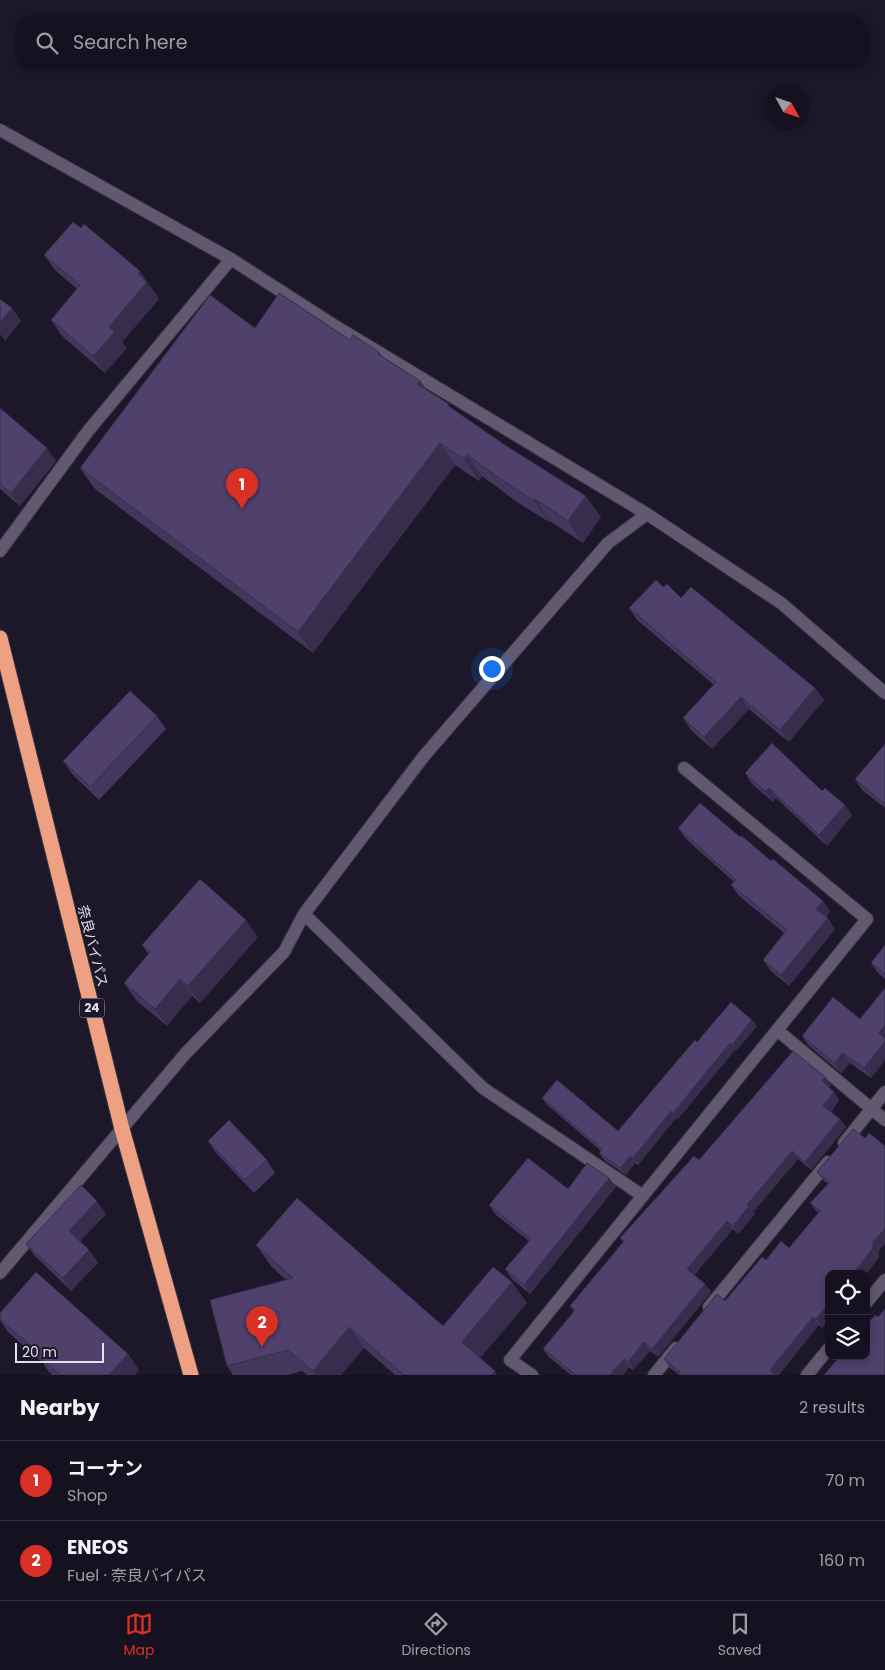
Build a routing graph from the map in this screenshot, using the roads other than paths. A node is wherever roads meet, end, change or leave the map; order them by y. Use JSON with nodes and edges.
{"nodes":[{"id":1,"x":0,"y":130,"type":"edge"},
{"id":2,"x":231,"y":259,"type":"junction"},
{"id":3,"x":647,"y":514,"type":"junction"},
{"id":4,"x":0,"y":551,"type":"edge"},
{"id":5,"x":0,"y":638,"type":"edge"},
{"id":6,"x":885,"y":693,"type":"edge"},
{"id":7,"x":684,"y":768,"type":"dead end"},
{"id":8,"x":304,"y":914,"type":"junction"},
{"id":9,"x":777,"y":1030,"type":"junction"},
{"id":10,"x":885,"y":1092,"type":"edge"},
{"id":11,"x":872,"y":1109,"type":"junction"},
{"id":12,"x":885,"y":1120,"type":"edge"},
{"id":13,"x":122,"y":1129,"type":"junction"},
{"id":14,"x":643,"y":1196,"type":"junction"},
{"id":15,"x":0,"y":1273,"type":"edge"},
{"id":16,"x":885,"y":1280,"type":"edge"},
{"id":17,"x":870,"y":1298,"type":"edge"},
{"id":18,"x":704,"y":1314,"type":"edge"},
{"id":19,"x":685,"y":1337,"type":"edge"},
{"id":20,"x":825,"y":1353,"type":"edge"},
{"id":21,"x":191,"y":1375,"type":"edge"},
{"id":22,"x":532,"y":1375,"type":"edge"},
{"id":23,"x":654,"y":1375,"type":"edge"},
{"id":24,"x":807,"y":1375,"type":"edge"}],
"edges":[{"from":1,"to":2,"type":"street"},
{"from":2,"to":3,"type":"street"},
{"from":2,"to":4,"type":"street"},
{"from":3,"to":6,"type":"street"},
{"from":3,"to":8,"type":"street"},
{"from":5,"to":13,"type":"highway","name":"奈良バイパス","number":"24"},
{"from":7,"to":9,"type":"street"},
{"from":8,"to":13,"type":"street"},
{"from":8,"to":14,"type":"street"},
{"from":9,"to":11,"type":"street"},
{"from":9,"to":14,"type":"street"},
{"from":10,"to":11,"type":"street"},
{"from":11,"to":12,"type":"street"},
{"from":11,"to":18,"type":"street"},
{"from":13,"to":15,"type":"street"},
{"from":13,"to":21,"type":"highway","name":"奈良バイパス","number":"24"},
{"from":14,"to":22,"type":"street"},
{"from":16,"to":17,"type":"street"},
{"from":19,"to":23,"type":"street"},
{"from":20,"to":24,"type":"street"}]}
